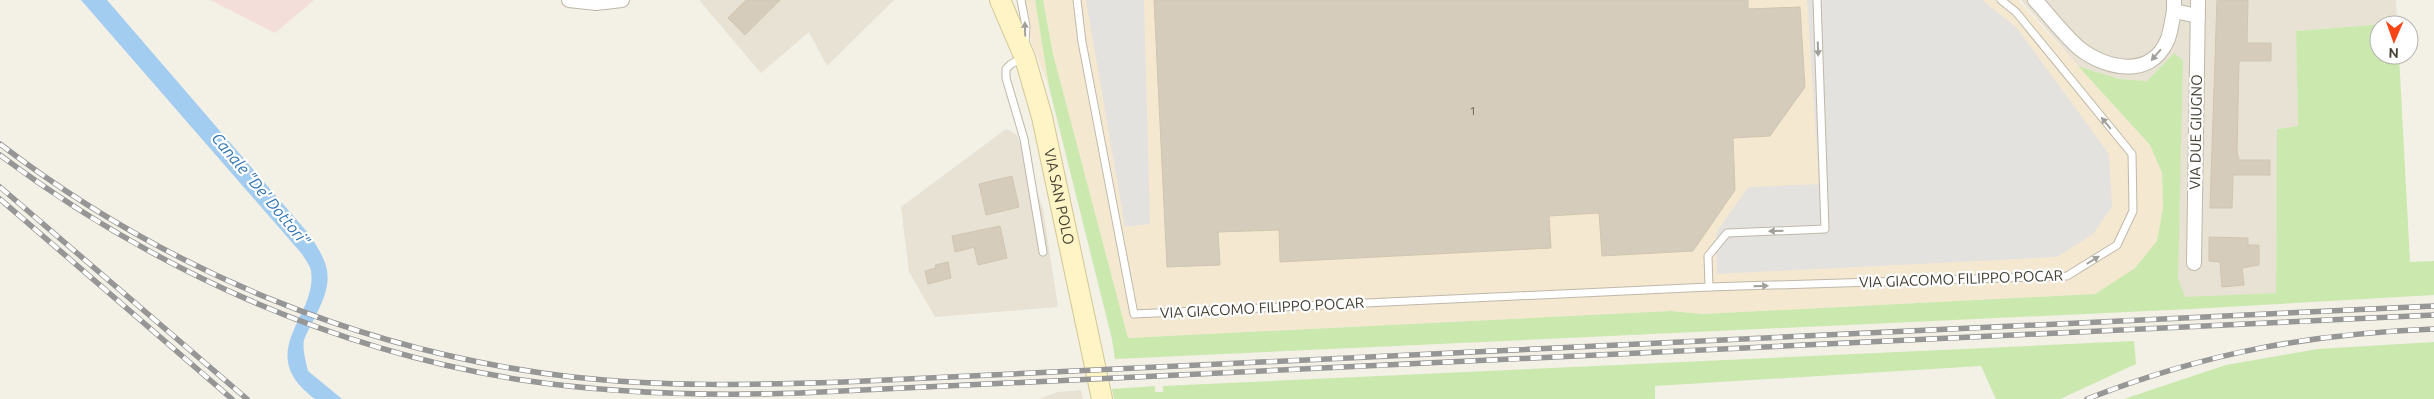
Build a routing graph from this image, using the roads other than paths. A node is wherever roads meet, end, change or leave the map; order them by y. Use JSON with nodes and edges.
{"nodes":[{"id":1,"x":569,"y":0,"type":"edge"},
{"id":2,"x":622,"y":0,"type":"edge"},
{"id":3,"x":1000,"y":0,"type":"edge"},
{"id":4,"x":1021,"y":0,"type":"edge"},
{"id":5,"x":1077,"y":0,"type":"edge"},
{"id":6,"x":1817,"y":0,"type":"edge"},
{"id":7,"x":2001,"y":0,"type":"edge"},
{"id":8,"x":2035,"y":0,"type":"edge"},
{"id":9,"x":2174,"y":6,"type":"edge"},
{"id":10,"x":1025,"y":58,"type":"junction"},
{"id":11,"x":1043,"y":252,"type":"dead end"},
{"id":12,"x":2194,"y":262,"type":"dead end"},
{"id":13,"x":1709,"y":287,"type":"junction"},
{"id":14,"x":1102,"y":399,"type":"edge"}],
"edges":[{"from":1,"to":2,"type":"street"},
{"from":3,"to":10,"type":"main road","name":"VIA SAN POLO"},
{"from":10,"to":4,"type":"lane","one_way":true},
{"from":5,"to":13,"type":"lane","name":"VIA GIACOMO FILIPPO POCAR"},
{"from":6,"to":13,"type":"lane","one_way":true},
{"from":13,"to":7,"type":"lane","name":"VIA GIACOMO FILIPPO POCAR","one_way":true},
{"from":9,"to":8,"type":"street","one_way":true},
{"from":9,"to":12,"type":"street","name":"VIA DUE GIUGNO"},
{"from":10,"to":11,"type":"lane"},
{"from":10,"to":14,"type":"main road","name":"VIA SAN POLO"}]}
